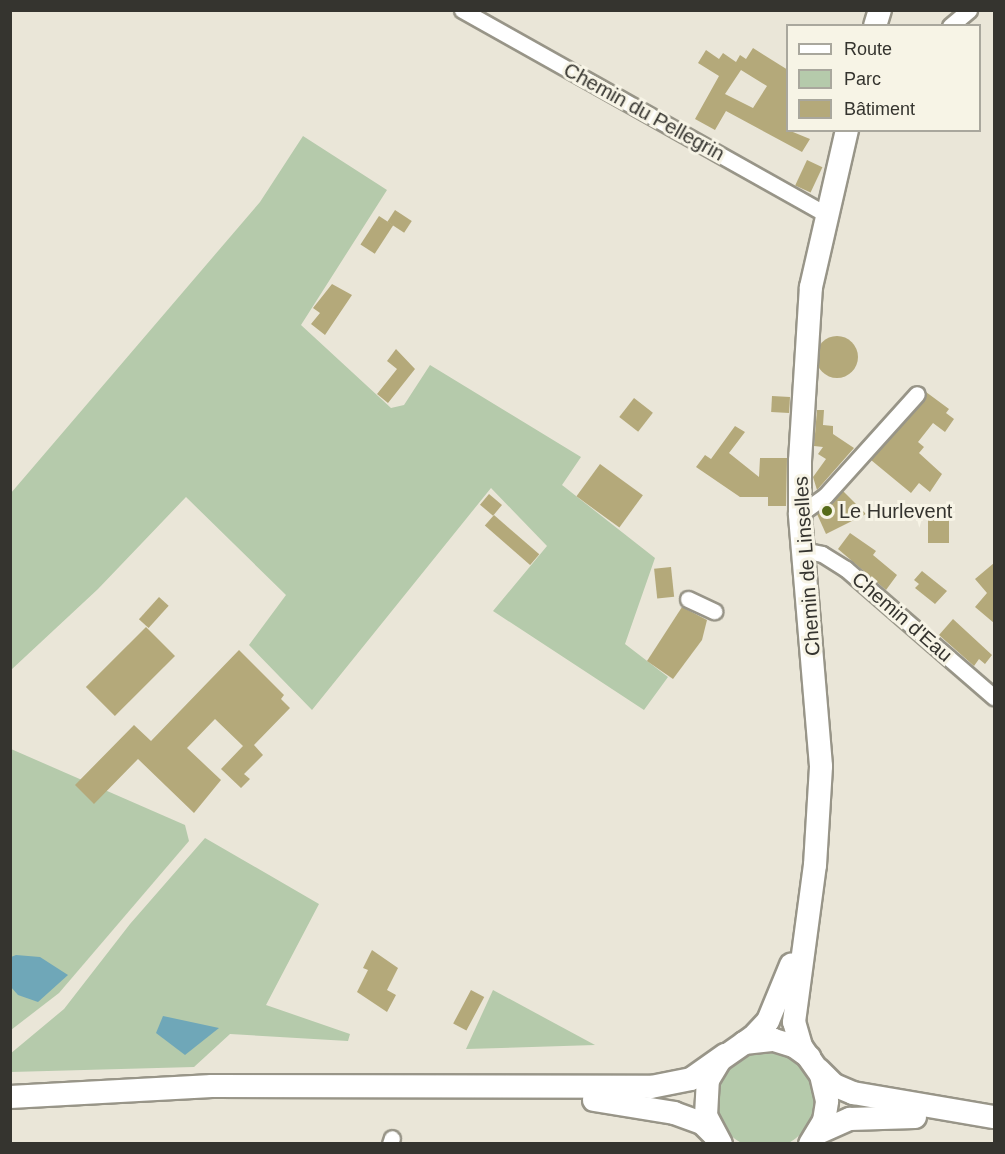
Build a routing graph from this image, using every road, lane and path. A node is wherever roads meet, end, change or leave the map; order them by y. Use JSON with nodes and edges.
{"nodes":[{"id":1,"x":462,"y":10,"type":"edge"},
{"id":2,"x":969,"y":10,"type":"edge"},
{"id":3,"x":952,"y":24,"type":"edge"},
{"id":4,"x":846,"y":132,"type":"edge"},
{"id":5,"x":825,"y":214,"type":"junction"},
{"id":6,"x":917,"y":394,"type":"dead end"},
{"id":7,"x":800,"y":514,"type":"junction"},
{"id":8,"x":803,"y":550,"type":"junction"},
{"id":9,"x":688,"y":599,"type":"dead end"},
{"id":10,"x":714,"y":611,"type":"dead end"},
{"id":11,"x":994,"y":697,"type":"edge"},
{"id":12,"x":803,"y":933,"type":"junction"},
{"id":13,"x":735,"y":1049,"type":"junction"},
{"id":14,"x":814,"y":1064,"type":"junction"},
{"id":15,"x":479,"y":1088,"type":"junction"},
{"id":16,"x":10,"y":1097,"type":"edge"},
{"id":17,"x":994,"y":1118,"type":"edge"},
{"id":18,"x":814,"y":1138,"type":"edge"},
{"id":19,"x":719,"y":1140,"type":"edge"}],
"edges":[{"from":1,"to":5,"type":"street","name":"Chemin du Pellegrin"},
{"from":2,"to":3,"type":"street"},
{"from":4,"to":5,"type":"main road","name":"Chemin de Linselles"},
{"from":5,"to":7,"type":"main road","name":"Chemin de Linselles"},
{"from":6,"to":7,"type":"street"},
{"from":7,"to":8,"type":"main road","name":"Chemin de Linselles"},
{"from":8,"to":11,"type":"street","name":"Chemin d'Eau"},
{"from":8,"to":12,"type":"main road","name":"Chemin de Linselles"},
{"from":9,"to":10,"type":"street"},
{"from":12,"to":13,"type":"main road"},
{"from":12,"to":14,"type":"main road"},
{"from":13,"to":14,"type":"main road"},
{"from":13,"to":15,"type":"main road"},
{"from":13,"to":19,"type":"main road"},
{"from":14,"to":17,"type":"main road"},
{"from":14,"to":18,"type":"main road"},
{"from":15,"to":16,"type":"main road"},
{"from":15,"to":19,"type":"main road"},
{"from":17,"to":18,"type":"main road"}]}
